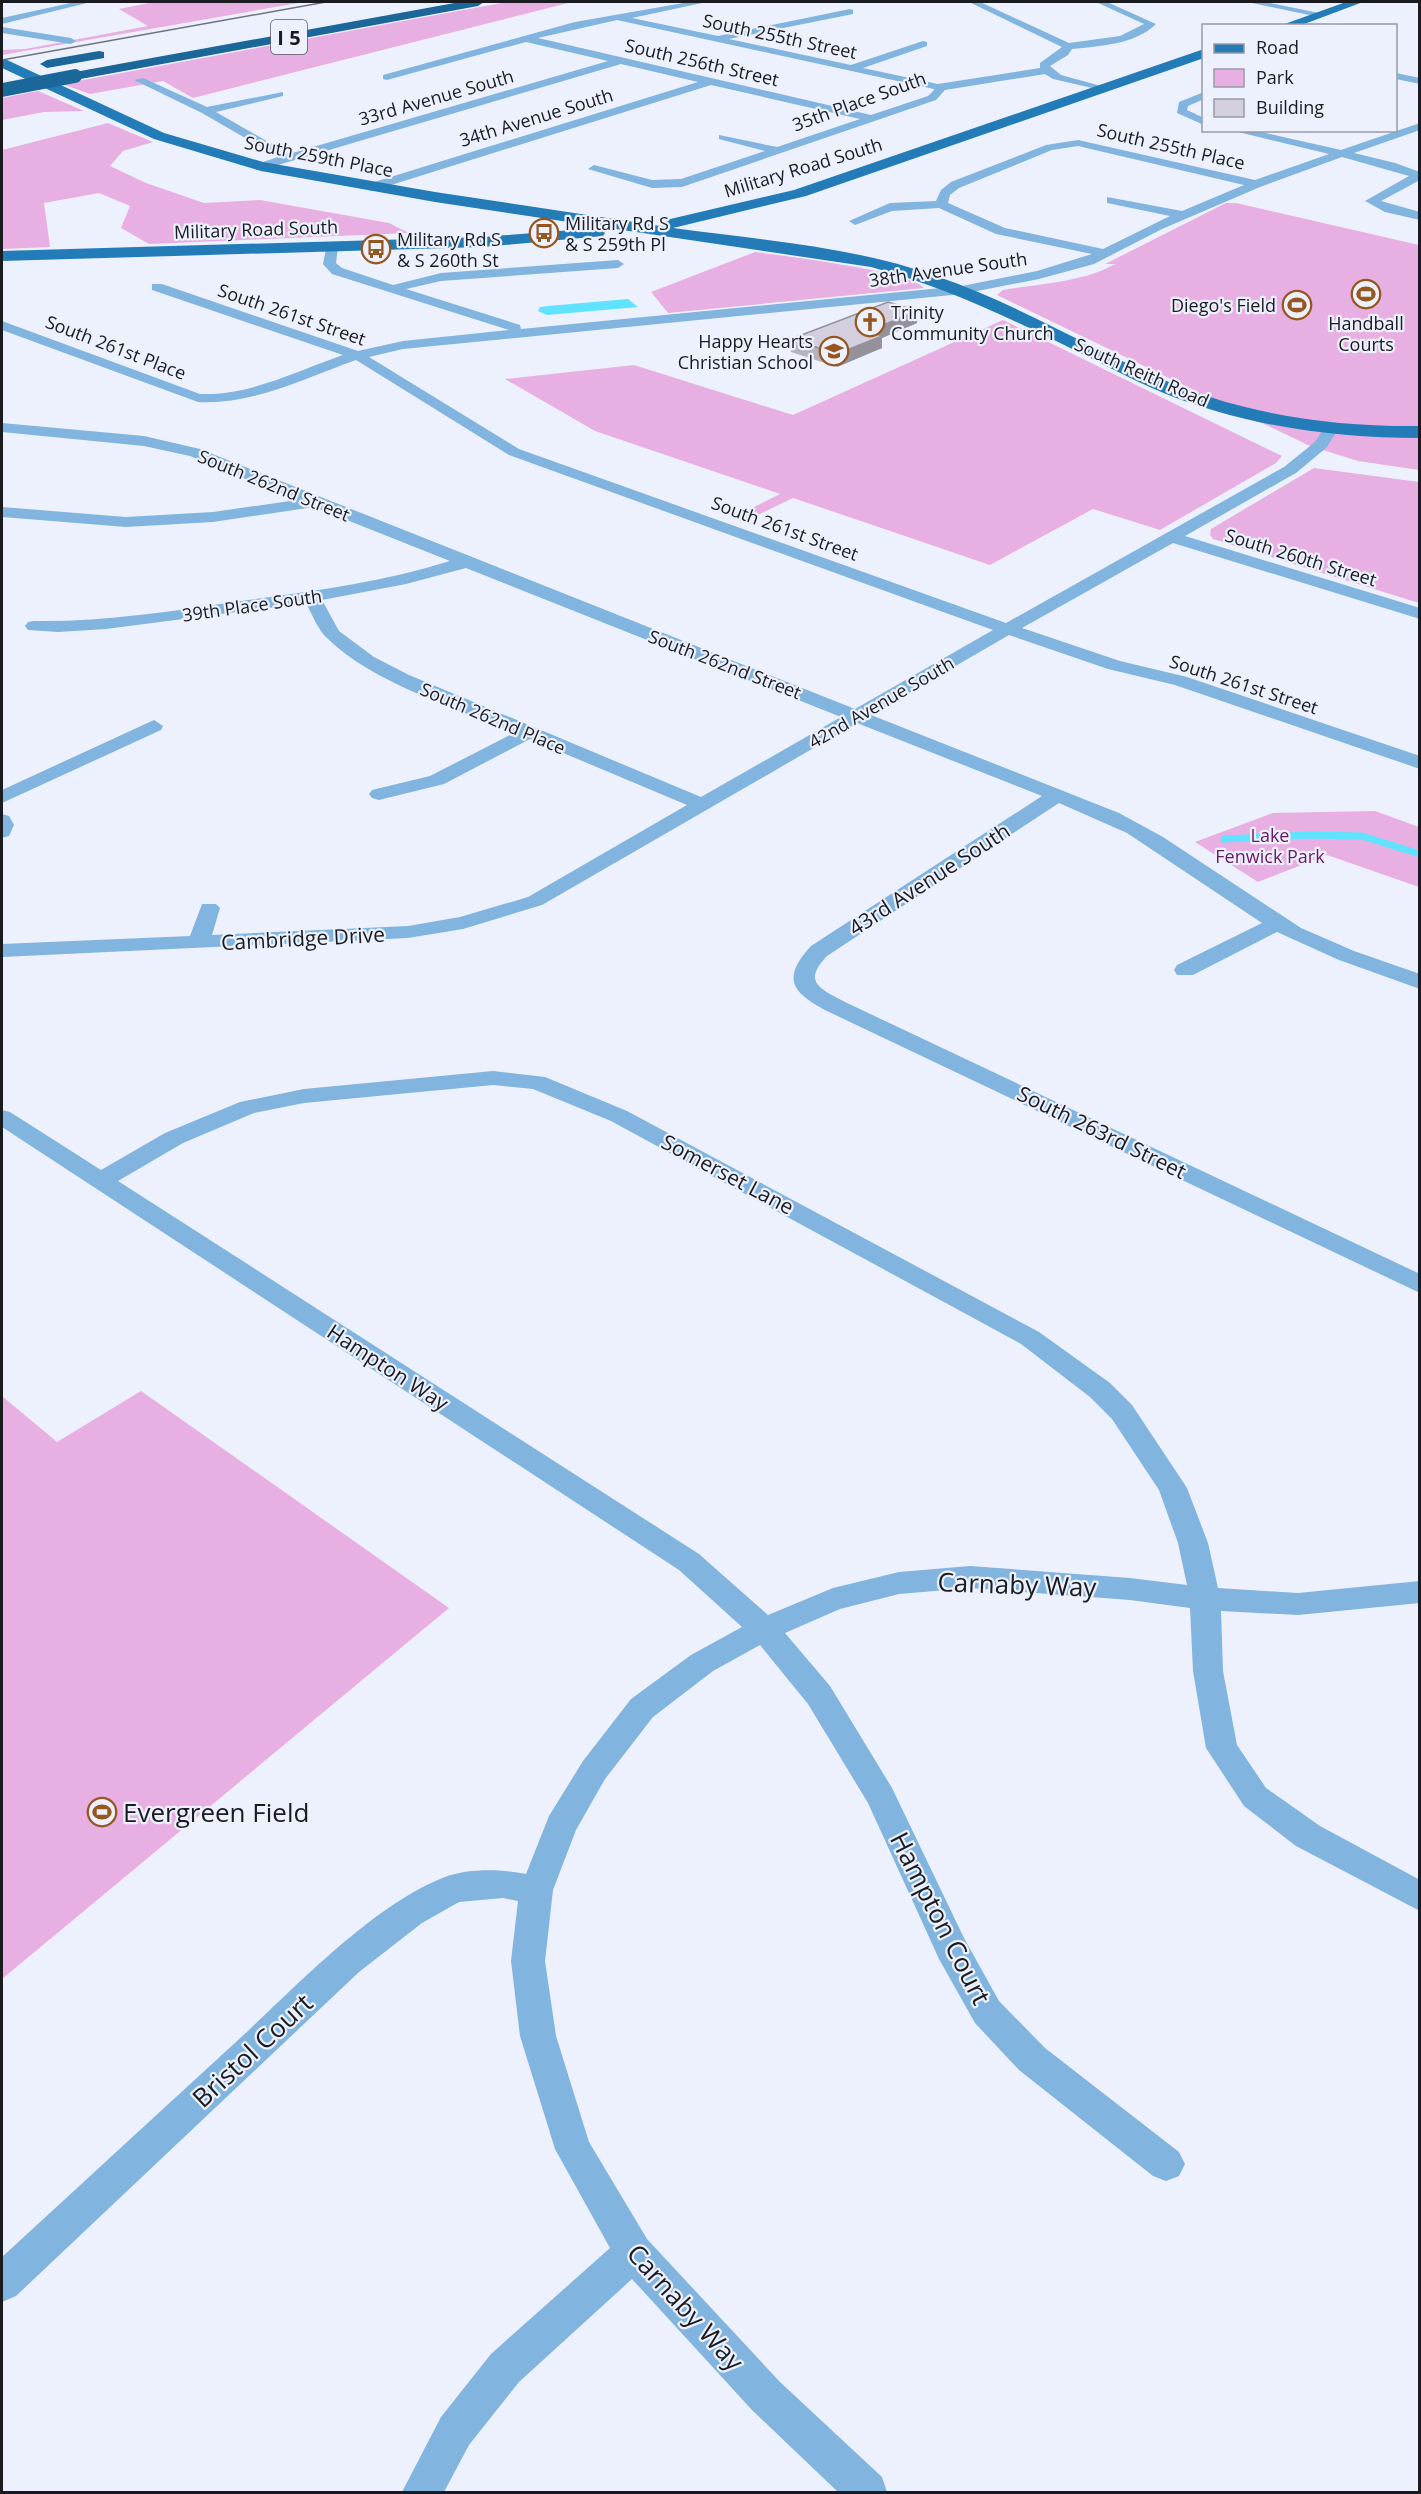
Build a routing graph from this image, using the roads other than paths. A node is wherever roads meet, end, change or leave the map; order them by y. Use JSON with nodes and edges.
{"nodes":[{"id":1,"x":86,"y":2,"type":"edge"},
{"id":2,"x":478,"y":2,"type":"edge"},
{"id":3,"x":702,"y":2,"type":"edge"},
{"id":4,"x":973,"y":2,"type":"edge"},
{"id":5,"x":1100,"y":2,"type":"edge"},
{"id":6,"x":1252,"y":2,"type":"edge"},
{"id":7,"x":1357,"y":2,"type":"edge"},
{"id":8,"x":850,"y":12,"type":"dead end"},
{"id":9,"x":1319,"y":14,"type":"junction"},
{"id":10,"x":615,"y":17,"type":"junction"},
{"id":11,"x":2,"y":21,"type":"edge"},
{"id":12,"x":1291,"y":24,"type":"edge"},
{"id":13,"x":2,"y":30,"type":"edge"},
{"id":14,"x":527,"y":39,"type":"junction"},
{"id":15,"x":715,"y":39,"type":"junction"},
{"id":16,"x":71,"y":41,"type":"dead end"},
{"id":17,"x":923,"y":44,"type":"dead end"},
{"id":18,"x":1068,"y":46,"type":"junction"},
{"id":19,"x":117,"y":52,"type":"dead end"},
{"id":20,"x":1202,"y":52,"type":"edge"},
{"id":21,"x":622,"y":60,"type":"junction"},
{"id":22,"x":2,"y":63,"type":"edge"},
{"id":23,"x":850,"y":69,"type":"junction"},
{"id":24,"x":1047,"y":71,"type":"junction"},
{"id":25,"x":2,"y":73,"type":"edge"},
{"id":26,"x":1397,"y":76,"type":"edge"},
{"id":27,"x":387,"y":77,"type":"dead end"},
{"id":28,"x":139,"y":80,"type":"dead end"},
{"id":29,"x":711,"y":81,"type":"junction"},
{"id":30,"x":1419,"y":81,"type":"edge"},
{"id":31,"x":938,"y":87,"type":"junction"},
{"id":32,"x":1096,"y":88,"type":"junction"},
{"id":33,"x":2,"y":90,"type":"edge"},
{"id":34,"x":279,"y":94,"type":"dead end"},
{"id":35,"x":1202,"y":95,"type":"edge"},
{"id":36,"x":206,"y":111,"type":"junction"},
{"id":37,"x":870,"y":118,"type":"junction"},
{"id":38,"x":1202,"y":122,"type":"edge"},
{"id":39,"x":1397,"y":122,"type":"edge"},
{"id":40,"x":1419,"y":127,"type":"edge"},
{"id":41,"x":1243,"y":132,"type":"edge"},
{"id":42,"x":723,"y":137,"type":"dead end"},
{"id":43,"x":776,"y":150,"type":"junction"},
{"id":44,"x":1336,"y":154,"type":"junction"},
{"id":45,"x":287,"y":158,"type":"junction"},
{"id":46,"x":261,"y":166,"type":"junction"},
{"id":47,"x":594,"y":169,"type":"dead end"},
{"id":48,"x":1419,"y":175,"type":"edge"},
{"id":49,"x":1256,"y":184,"type":"junction"},
{"id":50,"x":372,"y":187,"type":"junction"},
{"id":51,"x":1111,"y":200,"type":"dead end"},
{"id":52,"x":941,"y":204,"type":"junction"},
{"id":53,"x":529,"y":211,"type":"junction"},
{"id":54,"x":722,"y":213,"type":"junction"},
{"id":55,"x":1181,"y":215,"type":"junction"},
{"id":56,"x":1419,"y":216,"type":"edge"},
{"id":57,"x":855,"y":221,"type":"dead end"},
{"id":58,"x":645,"y":227,"type":"junction"},
{"id":59,"x":1013,"y":235,"type":"junction"},
{"id":60,"x":555,"y":237,"type":"junction"},
{"id":61,"x":727,"y":239,"type":"junction"},
{"id":62,"x":998,"y":241,"type":"dead end"},
{"id":63,"x":332,"y":247,"type":"junction"},
{"id":64,"x":1106,"y":253,"type":"junction"},
{"id":65,"x":2,"y":256,"type":"edge"},
{"id":66,"x":618,"y":264,"type":"dead end"},
{"id":67,"x":157,"y":287,"type":"dead end"},
{"id":68,"x":393,"y":289,"type":"junction"},
{"id":69,"x":962,"y":290,"type":"junction"},
{"id":70,"x":2,"y":325,"type":"edge"},
{"id":71,"x":526,"y":332,"type":"junction"},
{"id":72,"x":357,"y":355,"type":"junction"},
{"id":73,"x":2,"y":427,"type":"edge"},
{"id":74,"x":1331,"y":428,"type":"junction"},
{"id":75,"x":1419,"y":432,"type":"edge"},
{"id":76,"x":314,"y":502,"type":"junction"},
{"id":77,"x":2,"y":512,"type":"edge"},
{"id":78,"x":1171,"y":537,"type":"junction"},
{"id":79,"x":466,"y":562,"type":"junction"},
{"id":80,"x":312,"y":597,"type":"junction"},
{"id":81,"x":1419,"y":614,"type":"edge"},
{"id":82,"x":34,"y":626,"type":"dead end"},
{"id":83,"x":1007,"y":629,"type":"junction"},
{"id":84,"x":857,"y":716,"type":"junction"},
{"id":85,"x":154,"y":726,"type":"dead end"},
{"id":86,"x":528,"y":733,"type":"junction"},
{"id":87,"x":1419,"y":763,"type":"edge"},
{"id":88,"x":379,"y":794,"type":"dead end"},
{"id":89,"x":1058,"y":795,"type":"junction"},
{"id":90,"x":2,"y":797,"type":"edge"},
{"id":91,"x":701,"y":804,"type":"junction"},
{"id":92,"x":2,"y":820,"type":"edge"},
{"id":93,"x":2,"y":832,"type":"edge"},
{"id":94,"x":209,"y":908,"type":"dead end"},
{"id":95,"x":1277,"y":923,"type":"junction"},
{"id":96,"x":408,"y":932,"type":"joint"},
{"id":97,"x":199,"y":943,"type":"junction"},
{"id":98,"x":2,"y":951,"type":"edge"},
{"id":99,"x":804,"y":966,"type":"joint"},
{"id":100,"x":1185,"y":970,"type":"dead end"},
{"id":101,"x":1419,"y":982,"type":"edge"},
{"id":102,"x":2,"y":1117,"type":"edge"},
{"id":103,"x":100,"y":1181,"type":"junction"},
{"id":104,"x":1419,"y":1286,"type":"edge"},
{"id":105,"x":1419,"y":1592,"type":"edge"},
{"id":106,"x":1205,"y":1599,"type":"junction"},
{"id":107,"x":764,"y":1629,"type":"junction"},
{"id":108,"x":536,"y":1890,"type":"junction"},
{"id":109,"x":1419,"y":1897,"type":"edge"},
{"id":110,"x":1166,"y":2164,"type":"dead end"},
{"id":111,"x":633,"y":2252,"type":"junction"},
{"id":112,"x":2,"y":2283,"type":"edge"},
{"id":113,"x":422,"y":2493,"type":"edge"},
{"id":114,"x":867,"y":2493,"type":"edge"}],
"edges":[{"from":1,"to":11,"type":"street"},
{"from":2,"to":33,"type":"highway","number":"I 5","bridge":true},
{"from":3,"to":10,"type":"street"},
{"from":4,"to":18,"type":"street"},
{"from":5,"to":18,"type":"street"},
{"from":6,"to":9,"type":"street"},
{"from":7,"to":9,"type":"main road"},
{"from":8,"to":15,"type":"street"},
{"from":9,"to":12,"type":"main road"},
{"from":10,"to":14,"type":"street"},
{"from":10,"to":15,"type":"street","name":"South 255th Street"},
{"from":13,"to":16,"type":"street"},
{"from":14,"to":21,"type":"street","name":"South 256th Street"},
{"from":14,"to":27,"type":"street"},
{"from":15,"to":23,"type":"street","name":"South 255th Street"},
{"from":17,"to":23,"type":"street"},
{"from":18,"to":24,"type":"street"},
{"from":19,"to":25,"type":"highway"},
{"from":20,"to":32,"type":"main road","name":"Military Road South"},
{"from":21,"to":29,"type":"street","name":"South 256th Street"},
{"from":21,"to":45,"type":"street","name":"33rd Avenue South"},
{"from":22,"to":46,"type":"main road","name":"South 259th Place"},
{"from":23,"to":31,"type":"street","name":"South 255th Street"},
{"from":24,"to":31,"type":"street","name":"35th Place South"},
{"from":24,"to":32,"type":"street"},
{"from":26,"to":30,"type":"street"},
{"from":28,"to":36,"type":"street"},
{"from":29,"to":37,"type":"street","name":"South 256th Street"},
{"from":29,"to":50,"type":"street","name":"34th Avenue South"},
{"from":31,"to":37,"type":"street","name":"35th Place South"},
{"from":32,"to":54,"type":"main road","name":"Military Road South"},
{"from":34,"to":36,"type":"street"},
{"from":35,"to":38,"type":"street"},
{"from":36,"to":45,"type":"street"},
{"from":37,"to":43,"type":"street","name":"35th Place South"},
{"from":39,"to":40,"type":"street"},
{"from":40,"to":44,"type":"street","name":"38th Avenue South"},
{"from":41,"to":44,"type":"street"},
{"from":42,"to":43,"type":"street"},
{"from":43,"to":47,"type":"street","name":"35th Place South"},
{"from":44,"to":48,"type":"street"},
{"from":44,"to":49,"type":"street","name":"38th Avenue South"},
{"from":45,"to":46,"type":"street","name":"33rd Avenue South"},
{"from":46,"to":50,"type":"main road","name":"South 259th Place"},
{"from":48,"to":56,"type":"street"},
{"from":49,"to":52,"type":"street","name":"South 255th Place"},
{"from":49,"to":55,"type":"street","name":"38th Avenue South"},
{"from":50,"to":53,"type":"main road","name":"South 259th Place"},
{"from":51,"to":55,"type":"street"},
{"from":52,"to":57,"type":"street"},
{"from":52,"to":59,"type":"street"},
{"from":53,"to":58,"type":"main road","name":"South 259th Place"},
{"from":53,"to":60,"type":"main road"},
{"from":54,"to":58,"type":"main road","name":"Military Road South"},
{"from":54,"to":61,"type":"main road"},
{"from":55,"to":64,"type":"street","name":"38th Avenue South"},
{"from":58,"to":60,"type":"main road","name":"Military Road South"},
{"from":58,"to":61,"type":"main road","name":"South Reith Road"},
{"from":59,"to":62,"type":"street"},
{"from":59,"to":64,"type":"street"},
{"from":60,"to":63,"type":"main road","name":"Military Road South"},
{"from":61,"to":69,"type":"main road","name":"South Reith Road"},
{"from":63,"to":65,"type":"main road","name":"Military Road South"},
{"from":63,"to":68,"type":"street"},
{"from":64,"to":69,"type":"street","name":"38th Avenue South"},
{"from":66,"to":68,"type":"street"},
{"from":67,"to":72,"type":"street","name":"South 261st Street"},
{"from":68,"to":71,"type":"street"},
{"from":69,"to":71,"type":"street","name":"38th Avenue South"},
{"from":69,"to":74,"type":"main road","name":"South Reith Road"},
{"from":70,"to":72,"type":"street","name":"South 261st Place"},
{"from":71,"to":72,"type":"street","name":"38th Avenue South"},
{"from":72,"to":83,"type":"street","name":"South 261st Street"},
{"from":73,"to":76,"type":"street","name":"South 262nd Street"},
{"from":74,"to":75,"type":"main road","name":"South Reith Road"},
{"from":74,"to":78,"type":"street","name":"42nd Avenue South"},
{"from":76,"to":77,"type":"street"},
{"from":76,"to":79,"type":"street","name":"South 262nd Street"},
{"from":78,"to":81,"type":"street","name":"South 260th Street"},
{"from":78,"to":83,"type":"street","name":"42nd Avenue South"},
{"from":79,"to":80,"type":"street","name":"39th Place South"},
{"from":79,"to":84,"type":"street","name":"South 262nd Street"},
{"from":80,"to":82,"type":"street","name":"39th Place South"},
{"from":80,"to":86,"type":"street","name":"South 262nd Place"},
{"from":83,"to":84,"type":"street","name":"42nd Avenue South"},
{"from":83,"to":87,"type":"street","name":"South 261st Street"},
{"from":84,"to":89,"type":"street","name":"South 262nd Street"},
{"from":84,"to":91,"type":"street","name":"42nd Avenue South"},
{"from":85,"to":90,"type":"street"},
{"from":86,"to":88,"type":"street"},
{"from":86,"to":91,"type":"street","name":"South 262nd Place"},
{"from":89,"to":95,"type":"street","name":"South 262nd Street"},
{"from":89,"to":99,"type":"street","name":"43rd Avenue South"},
{"from":91,"to":96,"type":"street","name":"42nd Avenue South"},
{"from":92,"to":93,"type":"street"},
{"from":94,"to":97,"type":"street","name":"Cambridge Drive"},
{"from":95,"to":100,"type":"street"},
{"from":95,"to":101,"type":"street","name":"South 262nd Street"},
{"from":96,"to":97,"type":"street","name":"Cambridge Drive"},
{"from":97,"to":98,"type":"street","name":"Cambridge Drive"},
{"from":99,"to":104,"type":"street","name":"South 263rd Street"},
{"from":102,"to":103,"type":"street","name":"Hampton Way"},
{"from":103,"to":106,"type":"street","name":"Somerset Lane"},
{"from":103,"to":107,"type":"street","name":"Hampton Way"},
{"from":105,"to":106,"type":"street","name":"Carnaby Way"},
{"from":106,"to":107,"type":"street","name":"Carnaby Way"},
{"from":106,"to":109,"type":"street","name":"Somerset Lane"},
{"from":107,"to":108,"type":"street","name":"Carnaby Way"},
{"from":107,"to":110,"type":"street","name":"Hampton Court"},
{"from":108,"to":111,"type":"street","name":"Carnaby Way"},
{"from":108,"to":112,"type":"street","name":"Bristol Court"},
{"from":111,"to":113,"type":"street"},
{"from":111,"to":114,"type":"street","name":"Carnaby Way"}]}
